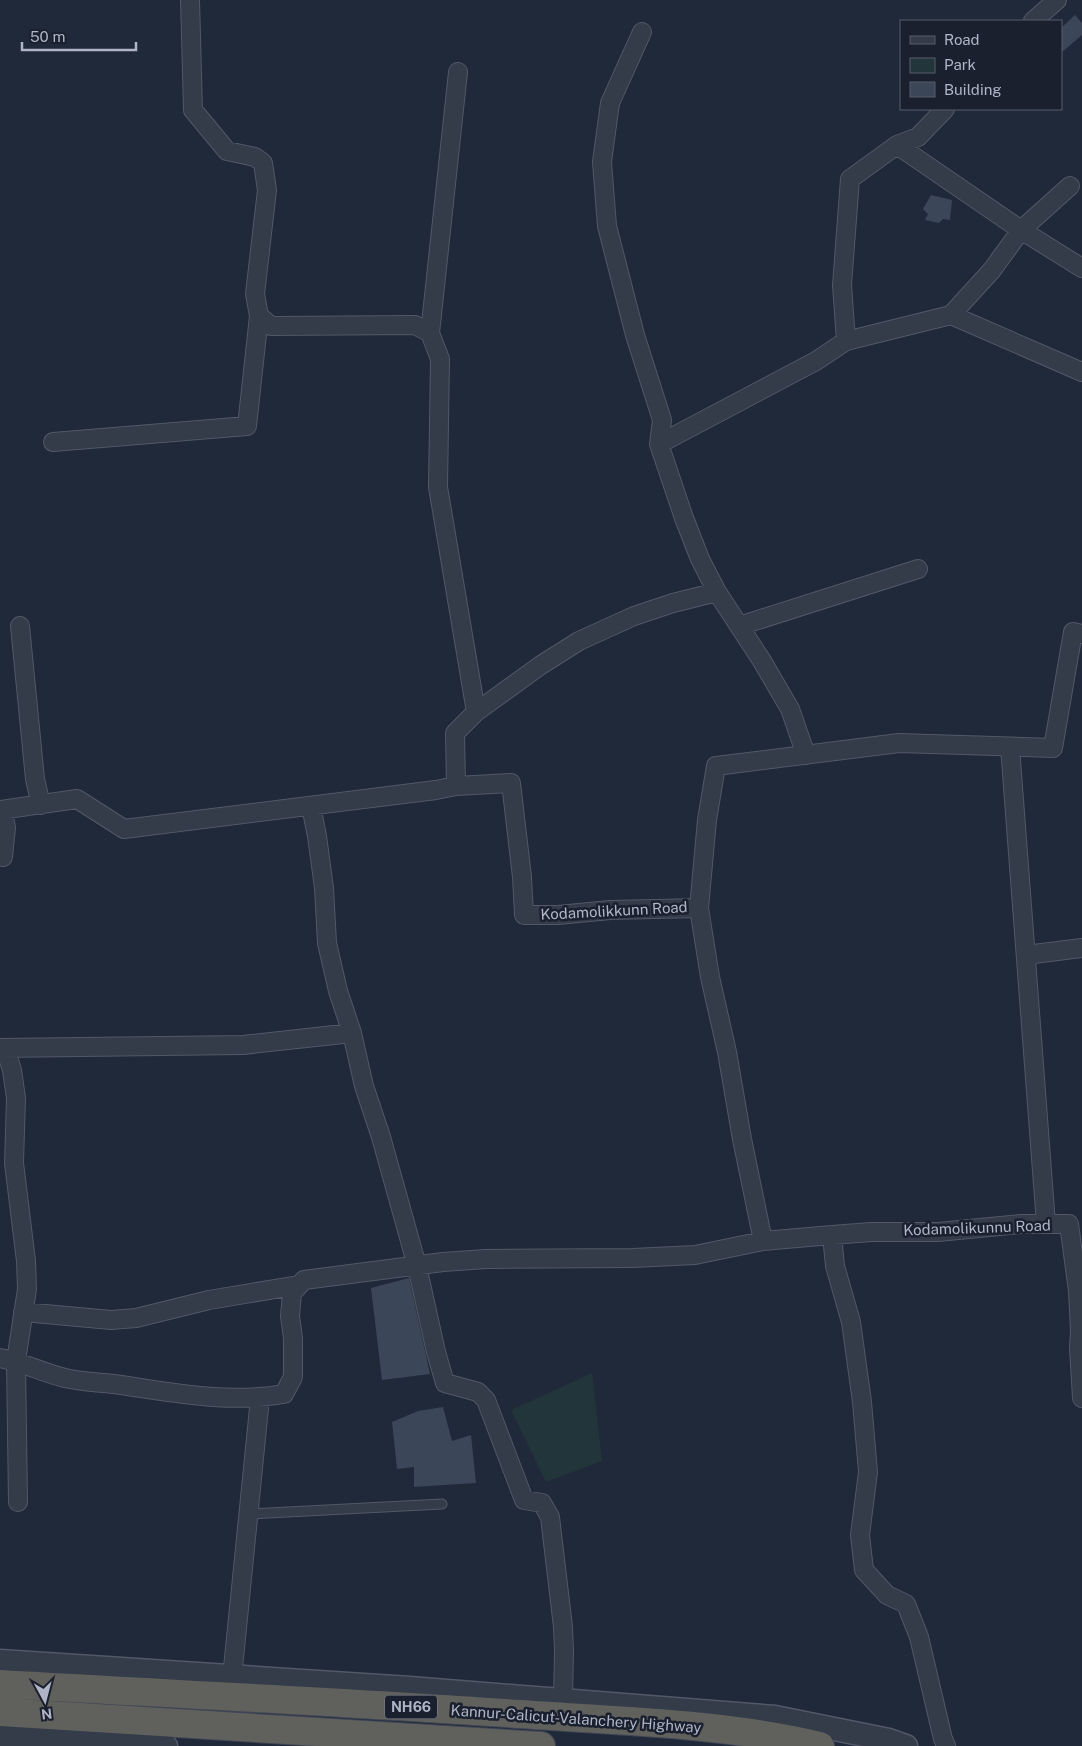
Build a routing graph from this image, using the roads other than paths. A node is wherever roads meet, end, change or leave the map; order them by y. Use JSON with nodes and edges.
{"nodes":[{"id":1,"x":190,"y":0,"type":"edge"},
{"id":2,"x":1058,"y":0,"type":"edge"},
{"id":3,"x":1034,"y":20,"type":"edge"},
{"id":4,"x":642,"y":32,"type":"dead end"},
{"id":5,"x":458,"y":72,"type":"dead end"},
{"id":6,"x":944,"y":110,"type":"edge"},
{"id":7,"x":897,"y":145,"type":"junction"},
{"id":8,"x":1070,"y":186,"type":"dead end"},
{"id":9,"x":1021,"y":230,"type":"junction"},
{"id":10,"x":1082,"y":268,"type":"edge"},
{"id":11,"x":951,"y":315,"type":"junction"},
{"id":12,"x":259,"y":316,"type":"junction"},
{"id":13,"x":430,"y":333,"type":"junction"},
{"id":14,"x":846,"y":342,"type":"junction"},
{"id":15,"x":1082,"y":372,"type":"edge"},
{"id":16,"x":53,"y":442,"type":"dead end"},
{"id":17,"x":659,"y":444,"type":"junction"},
{"id":18,"x":918,"y":569,"type":"dead end"},
{"id":19,"x":717,"y":592,"type":"junction"},
{"id":20,"x":20,"y":626,"type":"dead end"},
{"id":21,"x":739,"y":626,"type":"junction"},
{"id":22,"x":1082,"y":634,"type":"edge"},
{"id":23,"x":476,"y":712,"type":"junction"},
{"id":24,"x":1010,"y":747,"type":"junction"},
{"id":25,"x":806,"y":755,"type":"junction"},
{"id":26,"x":456,"y":786,"type":"junction"},
{"id":27,"x":41,"y":805,"type":"junction"},
{"id":28,"x":311,"y":806,"type":"junction"},
{"id":29,"x":2,"y":810,"type":"edge"},
{"id":30,"x":4,"y":857,"type":"dead end"},
{"id":31,"x":699,"y":908,"type":"junction"},
{"id":32,"x":1082,"y":948,"type":"edge"},
{"id":33,"x":1026,"y":955,"type":"junction"},
{"id":34,"x":352,"y":1033,"type":"junction"},
{"id":35,"x":2,"y":1048,"type":"edge"},
{"id":36,"x":1046,"y":1224,"type":"junction"},
{"id":37,"x":832,"y":1234,"type":"junction"},
{"id":38,"x":763,"y":1241,"type":"junction"},
{"id":39,"x":417,"y":1266,"type":"junction"},
{"id":40,"x":299,"y":1285,"type":"junction"},
{"id":41,"x":23,"y":1312,"type":"junction"},
{"id":42,"x":8,"y":1360,"type":"edge"},
{"id":43,"x":260,"y":1398,"type":"junction"},
{"id":44,"x":1082,"y":1398,"type":"edge"},
{"id":45,"x":18,"y":1502,"type":"dead end"},
{"id":46,"x":442,"y":1504,"type":"dead end"},
{"id":47,"x":248,"y":1514,"type":"junction"},
{"id":48,"x":0,"y":1661,"type":"edge"},
{"id":49,"x":233,"y":1668,"type":"dead end"},
{"id":50,"x":0,"y":1684,"type":"edge"},
{"id":51,"x":563,"y":1699,"type":"junction"},
{"id":52,"x":0,"y":1712,"type":"edge"},
{"id":53,"x":0,"y":1736,"type":"edge"},
{"id":54,"x":166,"y":1746,"type":"edge"},
{"id":55,"x":540,"y":1746,"type":"edge"},
{"id":56,"x":820,"y":1746,"type":"edge"},
{"id":57,"x":906,"y":1746,"type":"edge"},
{"id":58,"x":946,"y":1746,"type":"edge"}],
"edges":[{"from":1,"to":12,"type":"street"},
{"from":2,"to":3,"type":"street"},
{"from":4,"to":17,"type":"street"},
{"from":5,"to":13,"type":"street"},
{"from":6,"to":7,"type":"street"},
{"from":7,"to":9,"type":"street"},
{"from":7,"to":14,"type":"street"},
{"from":8,"to":9,"type":"street"},
{"from":9,"to":10,"type":"street"},
{"from":9,"to":11,"type":"street"},
{"from":11,"to":14,"type":"street"},
{"from":11,"to":15,"type":"street"},
{"from":12,"to":13,"type":"street"},
{"from":12,"to":16,"type":"street"},
{"from":13,"to":23,"type":"street"},
{"from":14,"to":17,"type":"street"},
{"from":17,"to":19,"type":"street"},
{"from":18,"to":21,"type":"street"},
{"from":19,"to":21,"type":"street"},
{"from":19,"to":23,"type":"street"},
{"from":20,"to":27,"type":"street"},
{"from":21,"to":25,"type":"street"},
{"from":22,"to":24,"type":"street"},
{"from":23,"to":26,"type":"street"},
{"from":24,"to":25,"type":"street"},
{"from":24,"to":33,"type":"street"},
{"from":25,"to":31,"type":"street"},
{"from":26,"to":28,"type":"street"},
{"from":26,"to":31,"type":"street","name":"Kodamolikkunn Road"},
{"from":27,"to":28,"type":"street"},
{"from":27,"to":29,"type":"street"},
{"from":28,"to":34,"type":"street"},
{"from":29,"to":30,"type":"street"},
{"from":31,"to":38,"type":"street","name":"Kodamolikkunn Road"},
{"from":32,"to":33,"type":"street"},
{"from":33,"to":36,"type":"street"},
{"from":34,"to":35,"type":"street"},
{"from":34,"to":39,"type":"street"},
{"from":35,"to":41,"type":"street"},
{"from":36,"to":37,"type":"street","name":"Kodamolikunnu Road"},
{"from":36,"to":44,"type":"street","name":"Kodamolikunnu Road"},
{"from":37,"to":38,"type":"street"},
{"from":37,"to":58,"type":"street"},
{"from":38,"to":39,"type":"street"},
{"from":39,"to":40,"type":"street"},
{"from":39,"to":51,"type":"street"},
{"from":40,"to":41,"type":"street"},
{"from":40,"to":43,"type":"street"},
{"from":41,"to":42,"type":"street"},
{"from":42,"to":43,"type":"street"},
{"from":42,"to":45,"type":"street"},
{"from":43,"to":47,"type":"street"},
{"from":46,"to":47,"type":"lane"},
{"from":47,"to":49,"type":"street"},
{"from":48,"to":51,"type":"street"},
{"from":50,"to":56,"type":"highway","name":"Kannur-Calicut-Valanchery Highway","number":"NH66"},
{"from":51,"to":57,"type":"street"},
{"from":52,"to":55,"type":"highway","name":"Kannur-Calicut-Valanchery Highway","number":"NH66"},
{"from":53,"to":54,"type":"street"}]}
